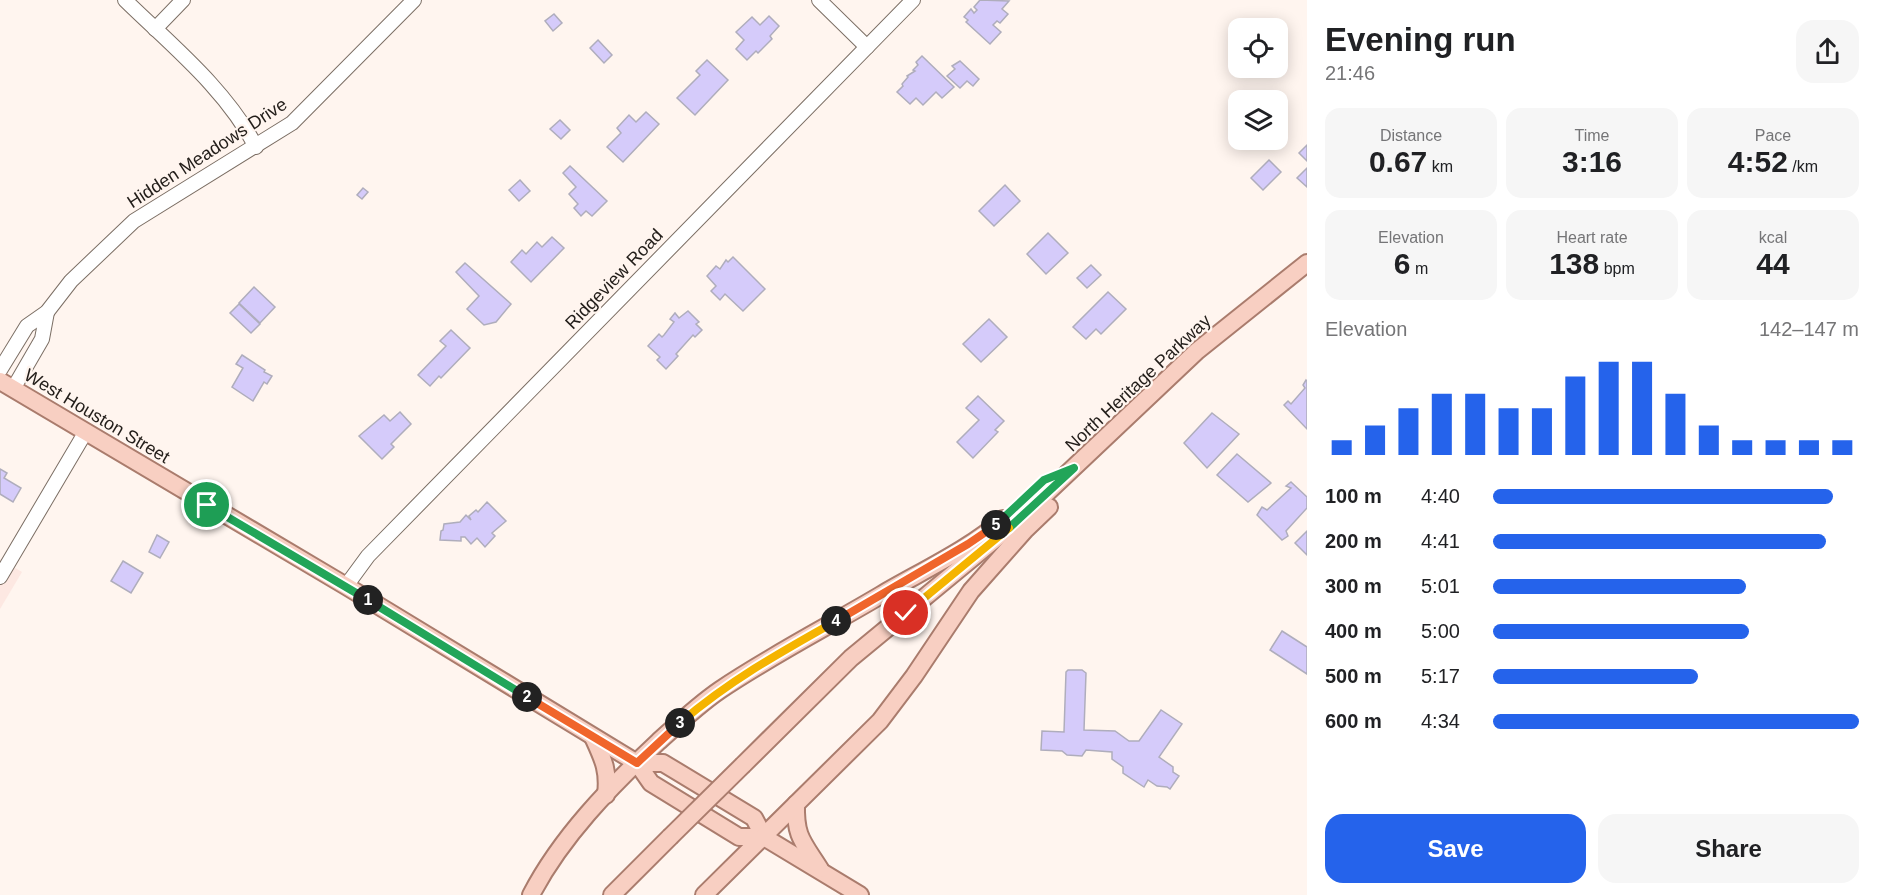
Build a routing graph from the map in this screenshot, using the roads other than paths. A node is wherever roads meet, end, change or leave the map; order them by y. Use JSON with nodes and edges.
{"nodes":[{"id":1,"x":125,"y":0,"type":"edge"},
{"id":2,"x":183,"y":0,"type":"edge"},
{"id":3,"x":414,"y":0,"type":"edge"},
{"id":4,"x":819,"y":0,"type":"edge"},
{"id":5,"x":913,"y":0,"type":"edge"},
{"id":6,"x":155,"y":29,"type":"junction"},
{"id":7,"x":867,"y":47,"type":"junction"},
{"id":8,"x":256,"y":147,"type":"junction"},
{"id":9,"x":1307,"y":263,"type":"edge"},
{"id":10,"x":47,"y":312,"type":"junction"},
{"id":11,"x":0,"y":370,"type":"edge"},
{"id":12,"x":7,"y":385,"type":"edge"},
{"id":13,"x":85,"y":433,"type":"junction"},
{"id":14,"x":1074,"y":468,"type":"junction"},
{"id":15,"x":0,"y":577,"type":"edge"},
{"id":16,"x":346,"y":586,"type":"junction"},
{"id":17,"x":593,"y":737,"type":"junction"},
{"id":18,"x":637,"y":763,"type":"junction"},
{"id":19,"x":606,"y":795,"type":"junction"},
{"id":20,"x":796,"y":804,"type":"junction"},
{"id":21,"x":764,"y":837,"type":"junction"},
{"id":22,"x":822,"y":872,"type":"junction"},
{"id":23,"x":531,"y":895,"type":"edge"},
{"id":24,"x":612,"y":895,"type":"edge"},
{"id":25,"x":704,"y":895,"type":"edge"},
{"id":26,"x":860,"y":895,"type":"edge"}],
"edges":[{"from":1,"to":6,"type":"street"},
{"from":2,"to":6,"type":"street"},
{"from":3,"to":8,"type":"street","name":"Hidden Meadows Drive"},
{"from":4,"to":7,"type":"street"},
{"from":5,"to":7,"type":"street","name":"Ridgeview Road"},
{"from":6,"to":8,"type":"street"},
{"from":7,"to":16,"type":"street","name":"Ridgeview Road"},
{"from":8,"to":10,"type":"street","name":"Hidden Meadows Drive"},
{"from":9,"to":14,"type":"main road","name":"North Heritage Parkway"},
{"from":10,"to":11,"type":"street","name":"Hidden Meadows Drive"},
{"from":10,"to":12,"type":"street","name":"Hidden Meadows Drive"},
{"from":12,"to":13,"type":"main road","name":"West Houston Street"},
{"from":13,"to":15,"type":"street"},
{"from":13,"to":16,"type":"main road","name":"West Houston Street"},
{"from":14,"to":18,"type":"main road"},
{"from":14,"to":20,"type":"main road"},
{"from":14,"to":24,"type":"main road","name":"North Heritage Parkway","bridge":true},
{"from":16,"to":17,"type":"main road","name":"West Houston Street"},
{"from":17,"to":18,"type":"main road","name":"West Houston Street"},
{"from":17,"to":19,"type":"main road"},
{"from":18,"to":19,"type":"main road"},
{"from":18,"to":21,"type":"main road","name":"West Houston Street"},
{"from":18,"to":21,"type":"main road","name":"West Houston Street"},
{"from":19,"to":23,"type":"main road"},
{"from":20,"to":21,"type":"main road"},
{"from":20,"to":22,"type":"main road"},
{"from":21,"to":22,"type":"main road","name":"West Houston Street"},
{"from":21,"to":25,"type":"main road"},
{"from":22,"to":26,"type":"main road","name":"West Houston Street"}]}
